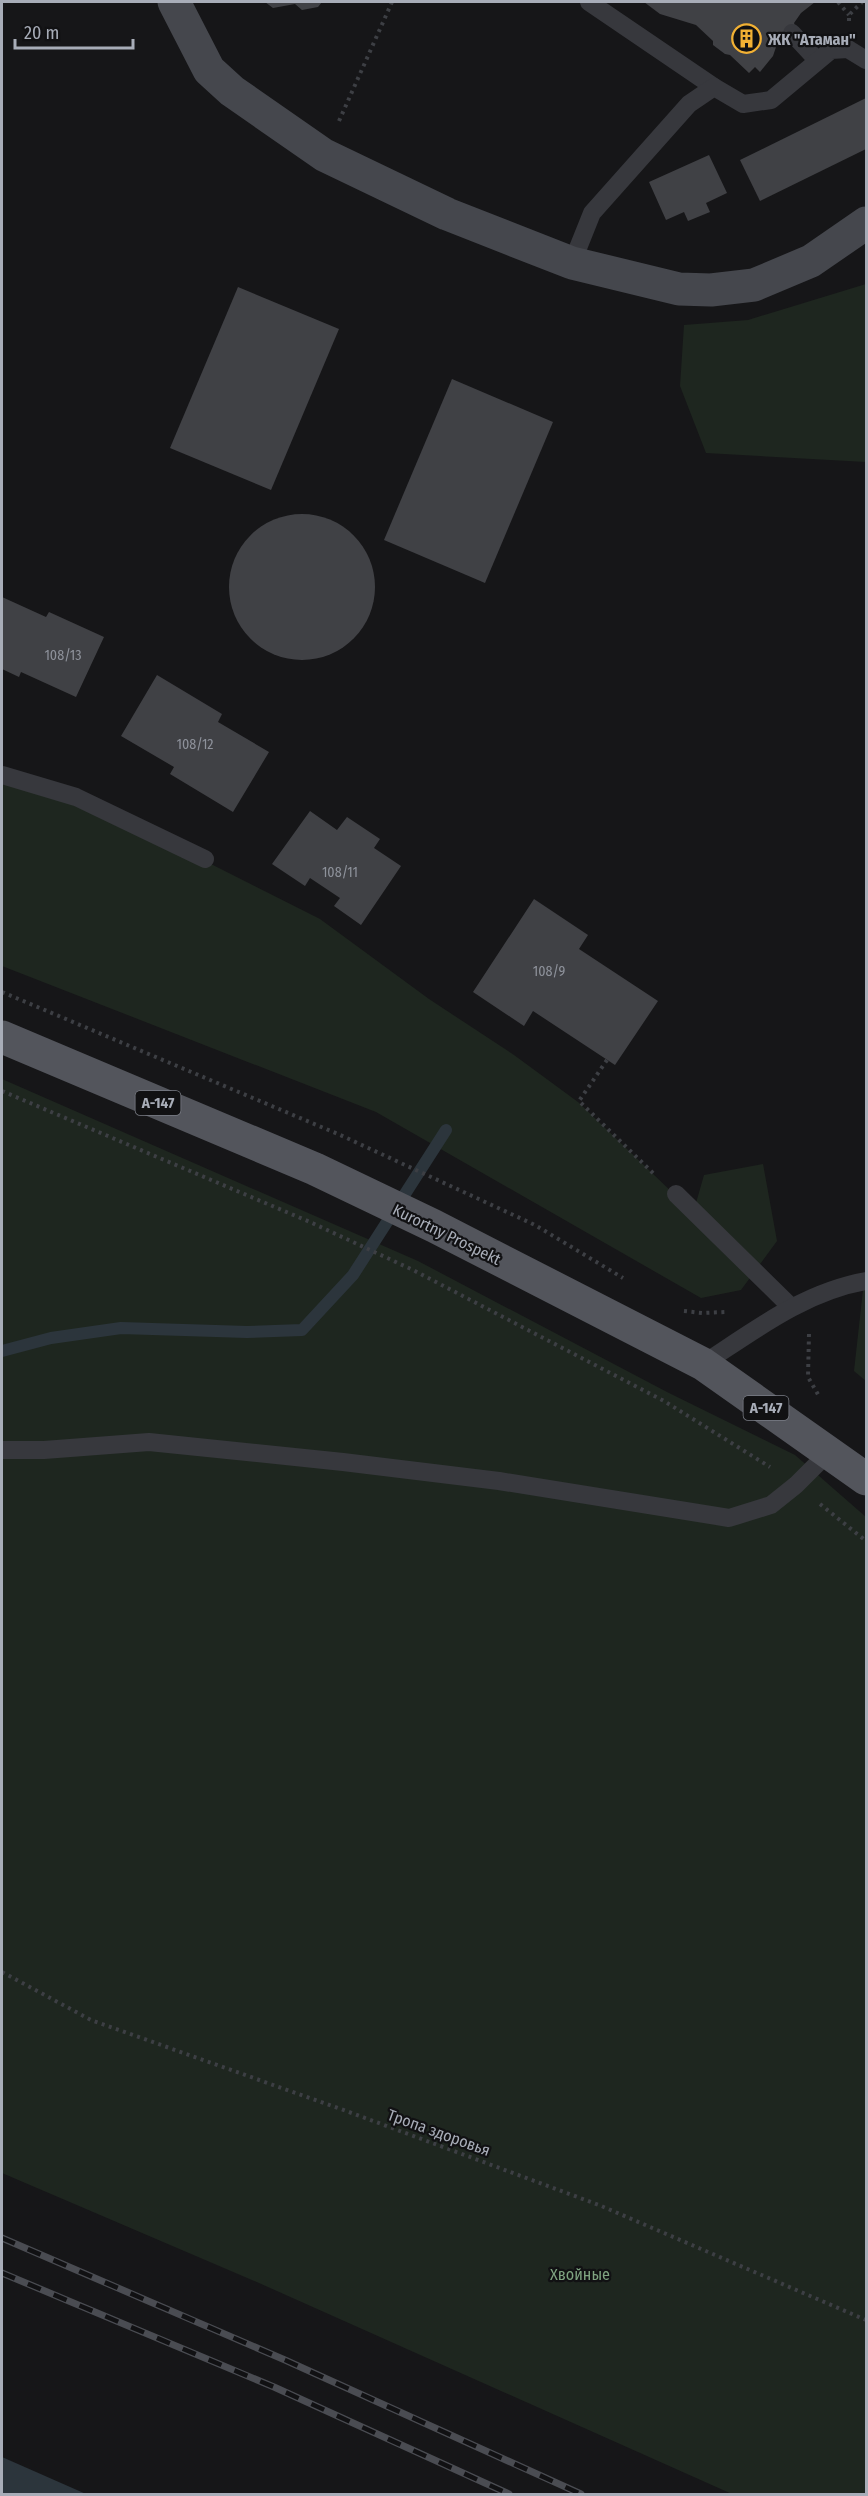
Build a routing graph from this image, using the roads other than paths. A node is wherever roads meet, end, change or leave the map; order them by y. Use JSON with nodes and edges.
{"nodes":[{"id":1,"x":174,"y":2,"type":"edge"},
{"id":2,"x":589,"y":2,"type":"edge"},
{"id":3,"x":792,"y":33,"type":"dead end"},
{"id":4,"x":818,"y":60,"type":"junction"},
{"id":5,"x":867,"y":60,"type":"edge"},
{"id":6,"x":714,"y":87,"type":"junction"},
{"id":7,"x":867,"y":222,"type":"edge"},
{"id":8,"x":572,"y":263,"type":"junction"},
{"id":9,"x":2,"y":775,"type":"edge"},
{"id":10,"x":205,"y":858,"type":"dead end"},
{"id":11,"x":2,"y":1037,"type":"edge"},
{"id":12,"x":676,"y":1194,"type":"road end"},
{"id":13,"x":867,"y":1281,"type":"edge"},
{"id":14,"x":788,"y":1308,"type":"junction"},
{"id":15,"x":703,"y":1364,"type":"junction"},
{"id":16,"x":2,"y":1450,"type":"edge"},
{"id":17,"x":829,"y":1452,"type":"junction"},
{"id":18,"x":867,"y":1479,"type":"edge"}],
"edges":[{"from":1,"to":8,"type":"street"},
{"from":2,"to":6,"type":"lane"},
{"from":3,"to":4,"type":"lane"},
{"from":4,"to":5,"type":"lane"},
{"from":4,"to":6,"type":"lane"},
{"from":6,"to":8,"type":"lane"},
{"from":7,"to":8,"type":"street"},
{"from":9,"to":10,"type":"lane"},
{"from":11,"to":15,"type":"main road","name":"Kurortny Prospekt","number":"А-147"},
{"from":12,"to":14,"type":"lane"},
{"from":13,"to":14,"type":"lane"},
{"from":14,"to":15,"type":"lane"},
{"from":15,"to":17,"type":"main road","name":"Kurortny Prospekt","number":"А-147"},
{"from":16,"to":17,"type":"lane"},
{"from":17,"to":18,"type":"main road","name":"Kurortny Prospekt","number":"А-147"}]}
